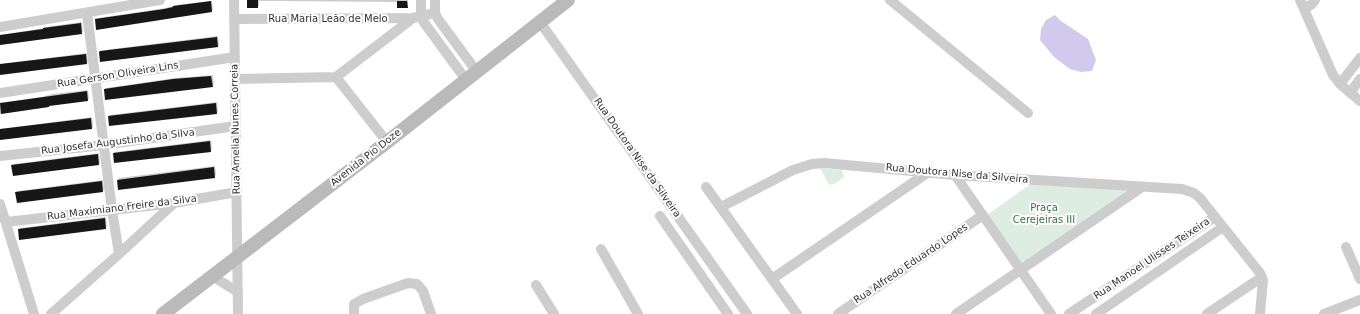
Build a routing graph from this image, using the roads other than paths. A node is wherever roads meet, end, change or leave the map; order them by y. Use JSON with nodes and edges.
{"nodes":[{"id":1,"x":160,"y":0,"type":"edge"},
{"id":2,"x":234,"y":0,"type":"edge"},
{"id":3,"x":421,"y":0,"type":"edge"},
{"id":4,"x":435,"y":0,"type":"edge"},
{"id":5,"x":568,"y":0,"type":"edge"},
{"id":6,"x":890,"y":0,"type":"edge"},
{"id":7,"x":1315,"y":0,"type":"edge"},
{"id":8,"x":1302,"y":4,"type":"edge"},
{"id":9,"x":87,"y":13,"type":"junction"},
{"id":10,"x":435,"y":13,"type":"junction"},
{"id":11,"x":417,"y":17,"type":"junction"},
{"id":12,"x":235,"y":19,"type":"junction"},
{"id":13,"x":540,"y":22,"type":"junction"},
{"id":14,"x":0,"y":27,"type":"edge"},
{"id":15,"x":235,"y":57,"type":"junction"},
{"id":16,"x":1360,"y":58,"type":"edge"},
{"id":17,"x":471,"y":76,"type":"junction"},
{"id":18,"x":336,"y":77,"type":"junction"},
{"id":19,"x":95,"y":79,"type":"junction"},
{"id":20,"x":235,"y":79,"type":"junction"},
{"id":21,"x":1360,"y":79,"type":"edge"},
{"id":22,"x":1340,"y":84,"type":"junction"},
{"id":23,"x":0,"y":93,"type":"edge"},
{"id":24,"x":1350,"y":93,"type":"junction"},
{"id":25,"x":1360,"y":101,"type":"edge"},
{"id":26,"x":1028,"y":113,"type":"dead end"},
{"id":27,"x":235,"y":126,"type":"junction"},
{"id":28,"x":386,"y":142,"type":"junction"},
{"id":29,"x":104,"y":145,"type":"junction"},
{"id":30,"x":0,"y":156,"type":"edge"},
{"id":31,"x":930,"y":172,"type":"junction"},
{"id":32,"x":955,"y":175,"type":"junction"},
{"id":33,"x":706,"y":187,"type":"dead end"},
{"id":34,"x":1142,"y":187,"type":"junction"},
{"id":35,"x":237,"y":192,"type":"junction"},
{"id":36,"x":174,"y":203,"type":"junction"},
{"id":37,"x":0,"y":204,"type":"edge"},
{"id":38,"x":721,"y":207,"type":"junction"},
{"id":39,"x":112,"y":210,"type":"junction"},
{"id":40,"x":984,"y":215,"type":"junction"},
{"id":41,"x":660,"y":216,"type":"dead end"},
{"id":42,"x":1215,"y":217,"type":"junction"},
{"id":43,"x":6,"y":222,"type":"junction"},
{"id":44,"x":1223,"y":226,"type":"junction"},
{"id":45,"x":1346,"y":247,"type":"dead end"},
{"id":46,"x":600,"y":249,"type":"dead end"},
{"id":47,"x":119,"y":254,"type":"junction"},
{"id":48,"x":237,"y":257,"type":"junction"},
{"id":49,"x":1021,"y":270,"type":"junction"},
{"id":50,"x":212,"y":276,"type":"junction"},
{"id":51,"x":1262,"y":277,"type":"junction"},
{"id":52,"x":772,"y":279,"type":"junction"},
{"id":53,"x":1360,"y":279,"type":"edge"},
{"id":54,"x":536,"y":285,"type":"dead end"},
{"id":55,"x":238,"y":292,"type":"junction"},
{"id":56,"x":1360,"y":300,"type":"edge"},
{"id":57,"x":165,"y":313,"type":"edge"},
{"id":58,"x":34,"y":314,"type":"edge"},
{"id":59,"x":50,"y":314,"type":"edge"},
{"id":60,"x":238,"y":314,"type":"edge"},
{"id":61,"x":354,"y":314,"type":"edge"},
{"id":62,"x":431,"y":314,"type":"edge"},
{"id":63,"x":554,"y":314,"type":"edge"},
{"id":64,"x":638,"y":314,"type":"edge"},
{"id":65,"x":728,"y":314,"type":"edge"},
{"id":66,"x":747,"y":314,"type":"edge"},
{"id":67,"x":797,"y":314,"type":"edge"},
{"id":68,"x":838,"y":314,"type":"edge"},
{"id":69,"x":956,"y":314,"type":"edge"},
{"id":70,"x":1051,"y":314,"type":"edge"},
{"id":71,"x":1069,"y":314,"type":"edge"},
{"id":72,"x":1096,"y":314,"type":"edge"},
{"id":73,"x":1206,"y":314,"type":"edge"},
{"id":74,"x":1260,"y":314,"type":"edge"},
{"id":75,"x":1324,"y":314,"type":"edge"}],
"edges":[{"from":1,"to":9,"type":"street"},
{"from":2,"to":12,"type":"street","name":"Rua Amelia Nunes Correia"},
{"from":3,"to":11,"type":"street"},
{"from":4,"to":10,"type":"street"},
{"from":5,"to":13,"type":"street","name":"Avenida Pio Doze"},
{"from":6,"to":26,"type":"street"},
{"from":7,"to":8,"type":"street"},
{"from":8,"to":22,"type":"street"},
{"from":9,"to":14,"type":"street"},
{"from":9,"to":19,"type":"street"},
{"from":10,"to":11,"type":"street"},
{"from":10,"to":17,"type":"street"},
{"from":11,"to":12,"type":"street","name":"Rua Maria Leão de Melo"},
{"from":11,"to":17,"type":"street"},
{"from":11,"to":18,"type":"street"},
{"from":12,"to":15,"type":"street","name":"Rua Amelia Nunes Correia"},
{"from":13,"to":17,"type":"street","name":"Avenida Pio Doze"},
{"from":13,"to":66,"type":"street","name":"Rua Doutora Nise da Silveira"},
{"from":15,"to":19,"type":"street","name":"Rua Gerson Oliveira Lins"},
{"from":15,"to":20,"type":"street","name":"Rua Amelia Nunes Correia"},
{"from":16,"to":22,"type":"street"},
{"from":17,"to":28,"type":"street","name":"Avenida Pio Doze"},
{"from":18,"to":20,"type":"street"},
{"from":18,"to":28,"type":"street"},
{"from":19,"to":23,"type":"street","name":"Rua Gerson Oliveira Lins"},
{"from":19,"to":29,"type":"street"},
{"from":20,"to":27,"type":"street","name":"Rua Amelia Nunes Correia"},
{"from":21,"to":24,"type":"street"},
{"from":22,"to":24,"type":"street"},
{"from":24,"to":25,"type":"street"},
{"from":27,"to":29,"type":"street","name":"Rua Josefa Augustinho da Silva"},
{"from":27,"to":35,"type":"street","name":"Rua Amelia Nunes Correia"},
{"from":28,"to":48,"type":"street","name":"Avenida Pio Doze"},
{"from":29,"to":30,"type":"street","name":"Rua Josefa Augustinho da Silva"},
{"from":29,"to":39,"type":"street"},
{"from":31,"to":32,"type":"street","name":"Rua Doutora Nise da Silveira"},
{"from":31,"to":38,"type":"street","name":"Rua Doutora Nise da Silveira"},
{"from":31,"to":52,"type":"street"},
{"from":32,"to":34,"type":"street","name":"Rua Doutora Nise da Silveira"},
{"from":32,"to":40,"type":"street"},
{"from":33,"to":38,"type":"street"},
{"from":34,"to":42,"type":"street","name":"Rua Doutora Nise da Silveira"},
{"from":34,"to":49,"type":"street"},
{"from":35,"to":36,"type":"street","name":"Rua Maximiano Freire da Silva"},
{"from":35,"to":48,"type":"street","name":"Rua Amelia Nunes Correia"},
{"from":36,"to":39,"type":"street","name":"Rua Maximiano Freire da Silva"},
{"from":36,"to":47,"type":"street"},
{"from":37,"to":43,"type":"street"},
{"from":38,"to":52,"type":"street"},
{"from":39,"to":43,"type":"street","name":"Rua Maximiano Freire da Silva"},
{"from":39,"to":47,"type":"street"},
{"from":40,"to":49,"type":"street"},
{"from":40,"to":68,"type":"street","name":"Rua Alfredo Eduardo Lopes"},
{"from":41,"to":65,"type":"street"},
{"from":42,"to":44,"type":"street"},
{"from":42,"to":71,"type":"street","name":"Rua Manoel Ulisses Teixeira"},
{"from":43,"to":58,"type":"street"},
{"from":44,"to":51,"type":"street"},
{"from":44,"to":72,"type":"street","name":"Rua Manoel Ulisses Teixeira"},
{"from":45,"to":53,"type":"street"},
{"from":46,"to":64,"type":"street"},
{"from":47,"to":59,"type":"street"},
{"from":48,"to":50,"type":"street","name":"Avenida Pio Doze"},
{"from":48,"to":55,"type":"street","name":"Rua Amelia Nunes Correia"},
{"from":49,"to":69,"type":"street"},
{"from":49,"to":70,"type":"street"},
{"from":50,"to":55,"type":"street"},
{"from":50,"to":57,"type":"street","name":"Avenida Pio Doze"},
{"from":51,"to":73,"type":"street"},
{"from":51,"to":74,"type":"street"},
{"from":52,"to":67,"type":"street"},
{"from":54,"to":63,"type":"street"},
{"from":55,"to":60,"type":"street","name":"Rua Amelia Nunes Correia"},
{"from":56,"to":75,"type":"street"},
{"from":61,"to":62,"type":"street"}]}
